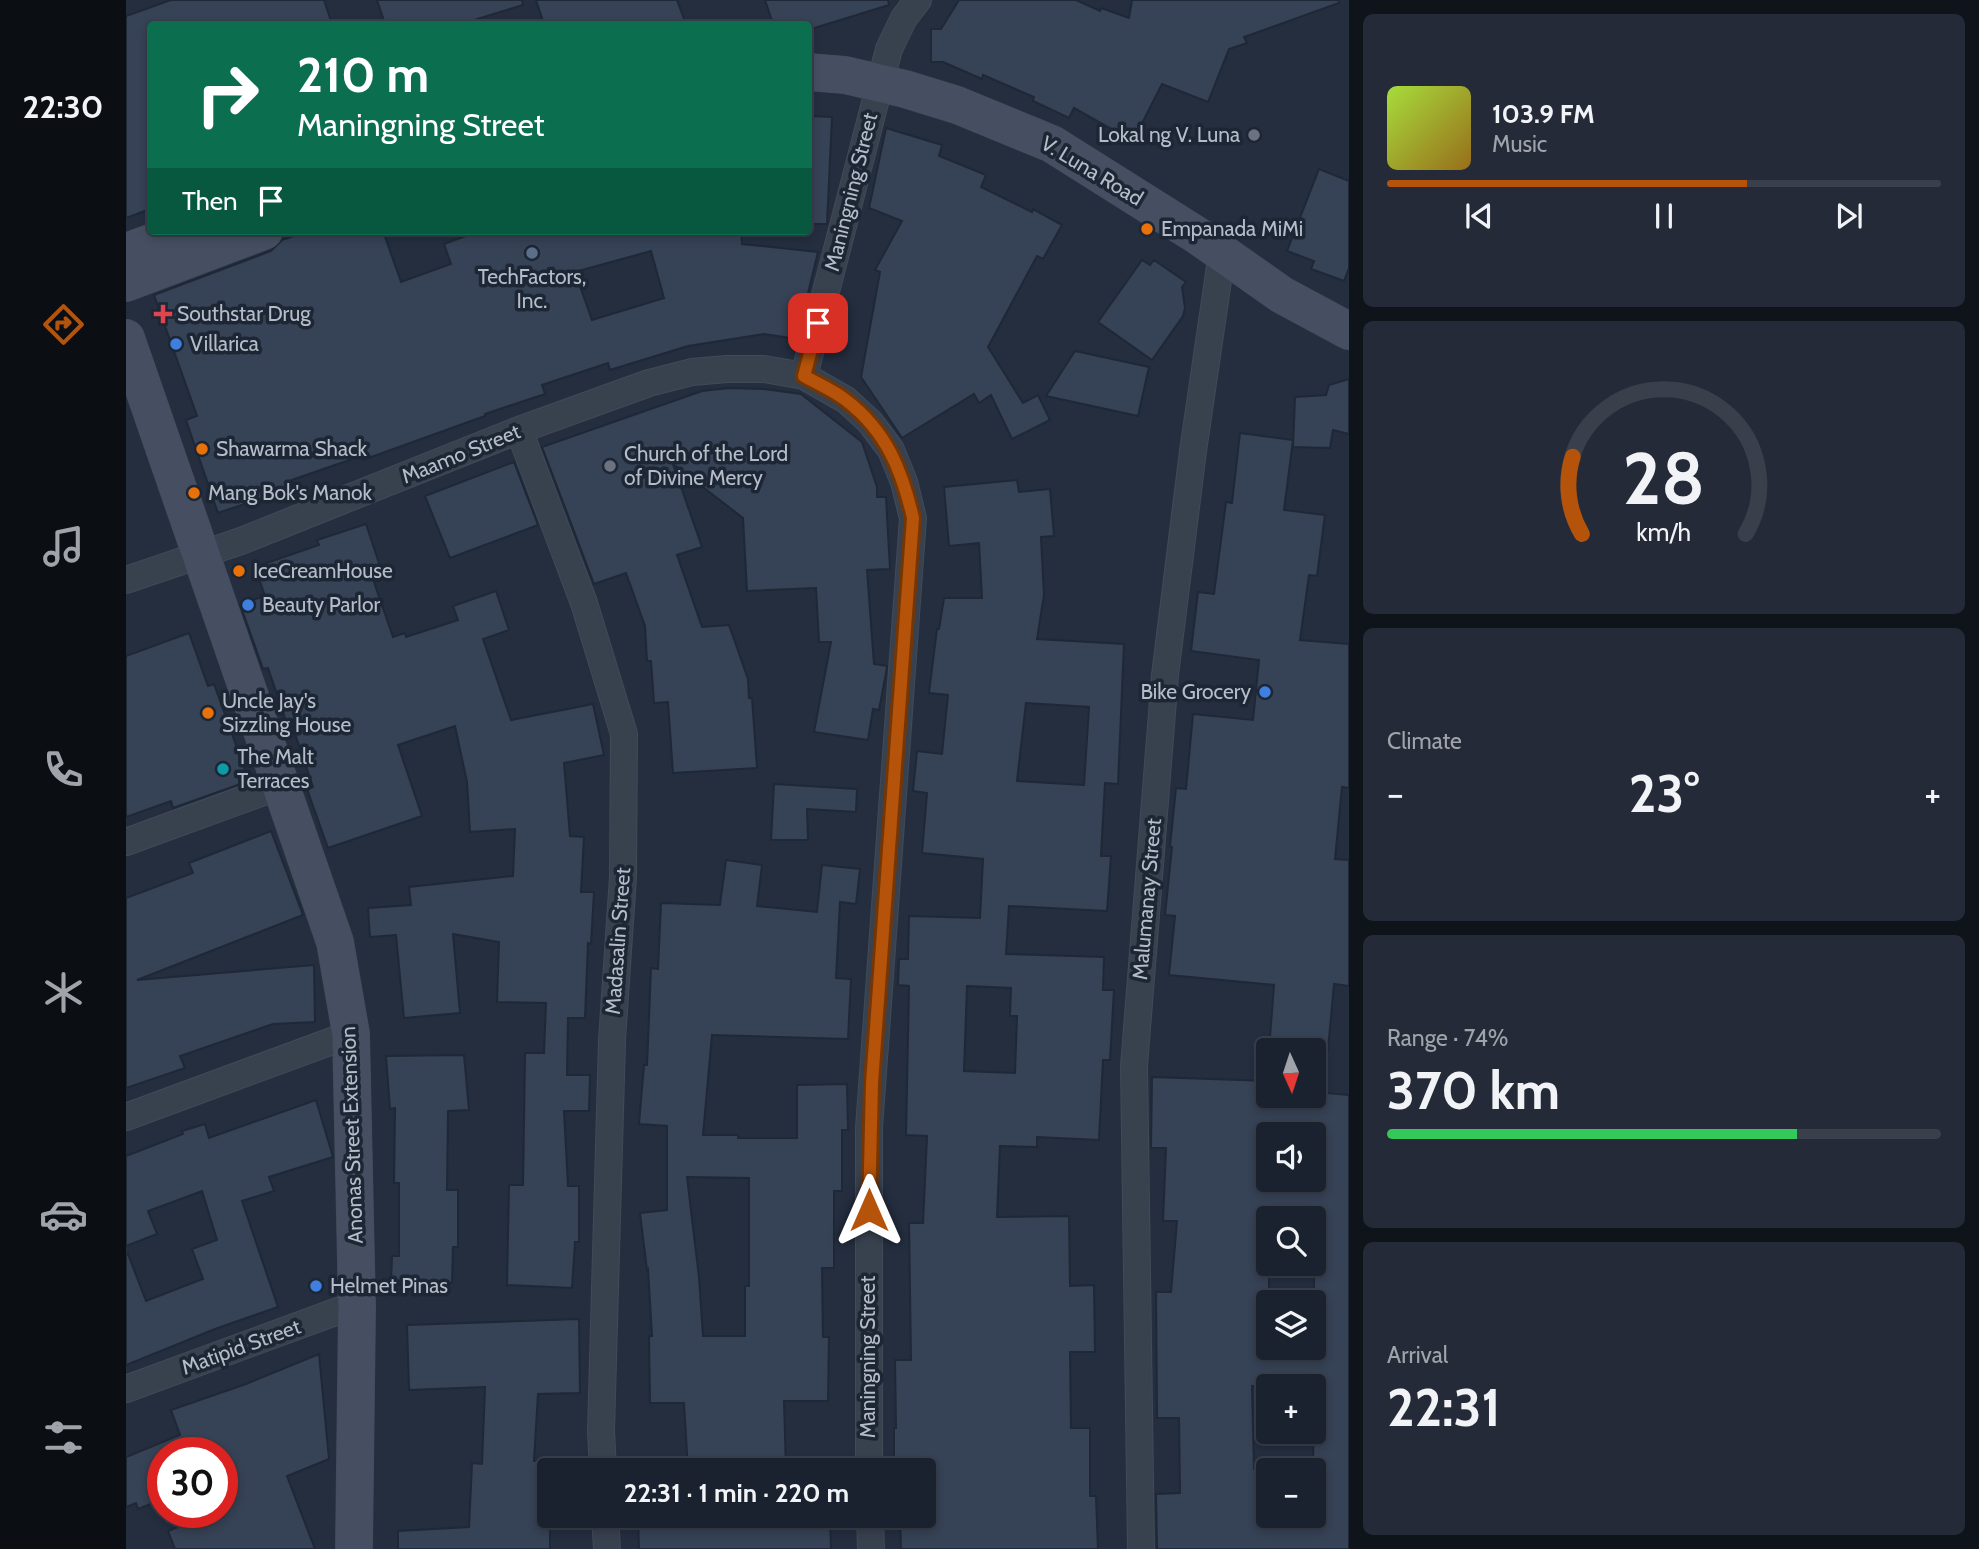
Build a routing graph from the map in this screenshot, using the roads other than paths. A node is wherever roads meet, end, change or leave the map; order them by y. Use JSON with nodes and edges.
{"nodes":[{"id":1,"x":918,"y":0,"type":"edge"},
{"id":2,"x":812,"y":72,"type":"edge"},
{"id":3,"x":879,"y":83,"type":"junction"},
{"id":4,"x":171,"y":235,"type":"edge"},
{"id":5,"x":253,"y":235,"type":"edge"},
{"id":6,"x":126,"y":252,"type":"edge"},
{"id":7,"x":1222,"y":253,"type":"junction"},
{"id":8,"x":126,"y":283,"type":"edge"},
{"id":9,"x":1349,"y":331,"type":"edge"},
{"id":10,"x":126,"y":338,"type":"edge"},
{"id":11,"x":804,"y":376,"type":"junction"},
{"id":12,"x":519,"y":430,"type":"junction"},
{"id":13,"x":201,"y":554,"type":"junction"},
{"id":14,"x":126,"y":580,"type":"edge"},
{"id":15,"x":280,"y":786,"type":"junction"},
{"id":16,"x":126,"y":842,"type":"edge"},
{"id":17,"x":351,"y":1034,"type":"junction"},
{"id":18,"x":126,"y":1117,"type":"edge"},
{"id":19,"x":356,"y":1307,"type":"junction"},
{"id":20,"x":126,"y":1389,"type":"edge"},
{"id":21,"x":602,"y":1458,"type":"edge"},
{"id":22,"x":869,"y":1458,"type":"edge"},
{"id":23,"x":606,"y":1528,"type":"edge"},
{"id":24,"x":870,"y":1528,"type":"edge"},
{"id":25,"x":354,"y":1549,"type":"edge"},
{"id":26,"x":607,"y":1549,"type":"edge"},
{"id":27,"x":871,"y":1549,"type":"edge"},
{"id":28,"x":1141,"y":1549,"type":"edge"}],
"edges":[{"from":1,"to":3,"type":"street","name":"Maningning Street"},
{"from":2,"to":3,"type":"street","name":"V. Luna Road"},
{"from":3,"to":7,"type":"street","name":"V. Luna Road"},
{"from":3,"to":11,"type":"street","name":"Maningning Street"},
{"from":4,"to":6,"type":"street"},
{"from":5,"to":8,"type":"street"},
{"from":7,"to":9,"type":"street","name":"V. Luna Road"},
{"from":7,"to":28,"type":"street","name":"Malumanay Street"},
{"from":10,"to":13,"type":"street","name":"Anonas Street Extension"},
{"from":11,"to":12,"type":"street","name":"Maamo Street"},
{"from":11,"to":22,"type":"street","name":"Maningning Street"},
{"from":12,"to":13,"type":"street","name":"Maamo Street"},
{"from":12,"to":21,"type":"street","name":"Madasalin Street"},
{"from":13,"to":14,"type":"street","name":"Maamo Street"},
{"from":13,"to":15,"type":"street","name":"Anonas Street Extension"},
{"from":15,"to":16,"type":"street"},
{"from":15,"to":17,"type":"street","name":"Anonas Street Extension"},
{"from":17,"to":18,"type":"street"},
{"from":17,"to":19,"type":"street","name":"Anonas Street Extension"},
{"from":19,"to":20,"type":"street","name":"Matipid Street"},
{"from":19,"to":25,"type":"street","name":"Anonas Street Extension"},
{"from":23,"to":26,"type":"street"},
{"from":24,"to":27,"type":"street"}]}
